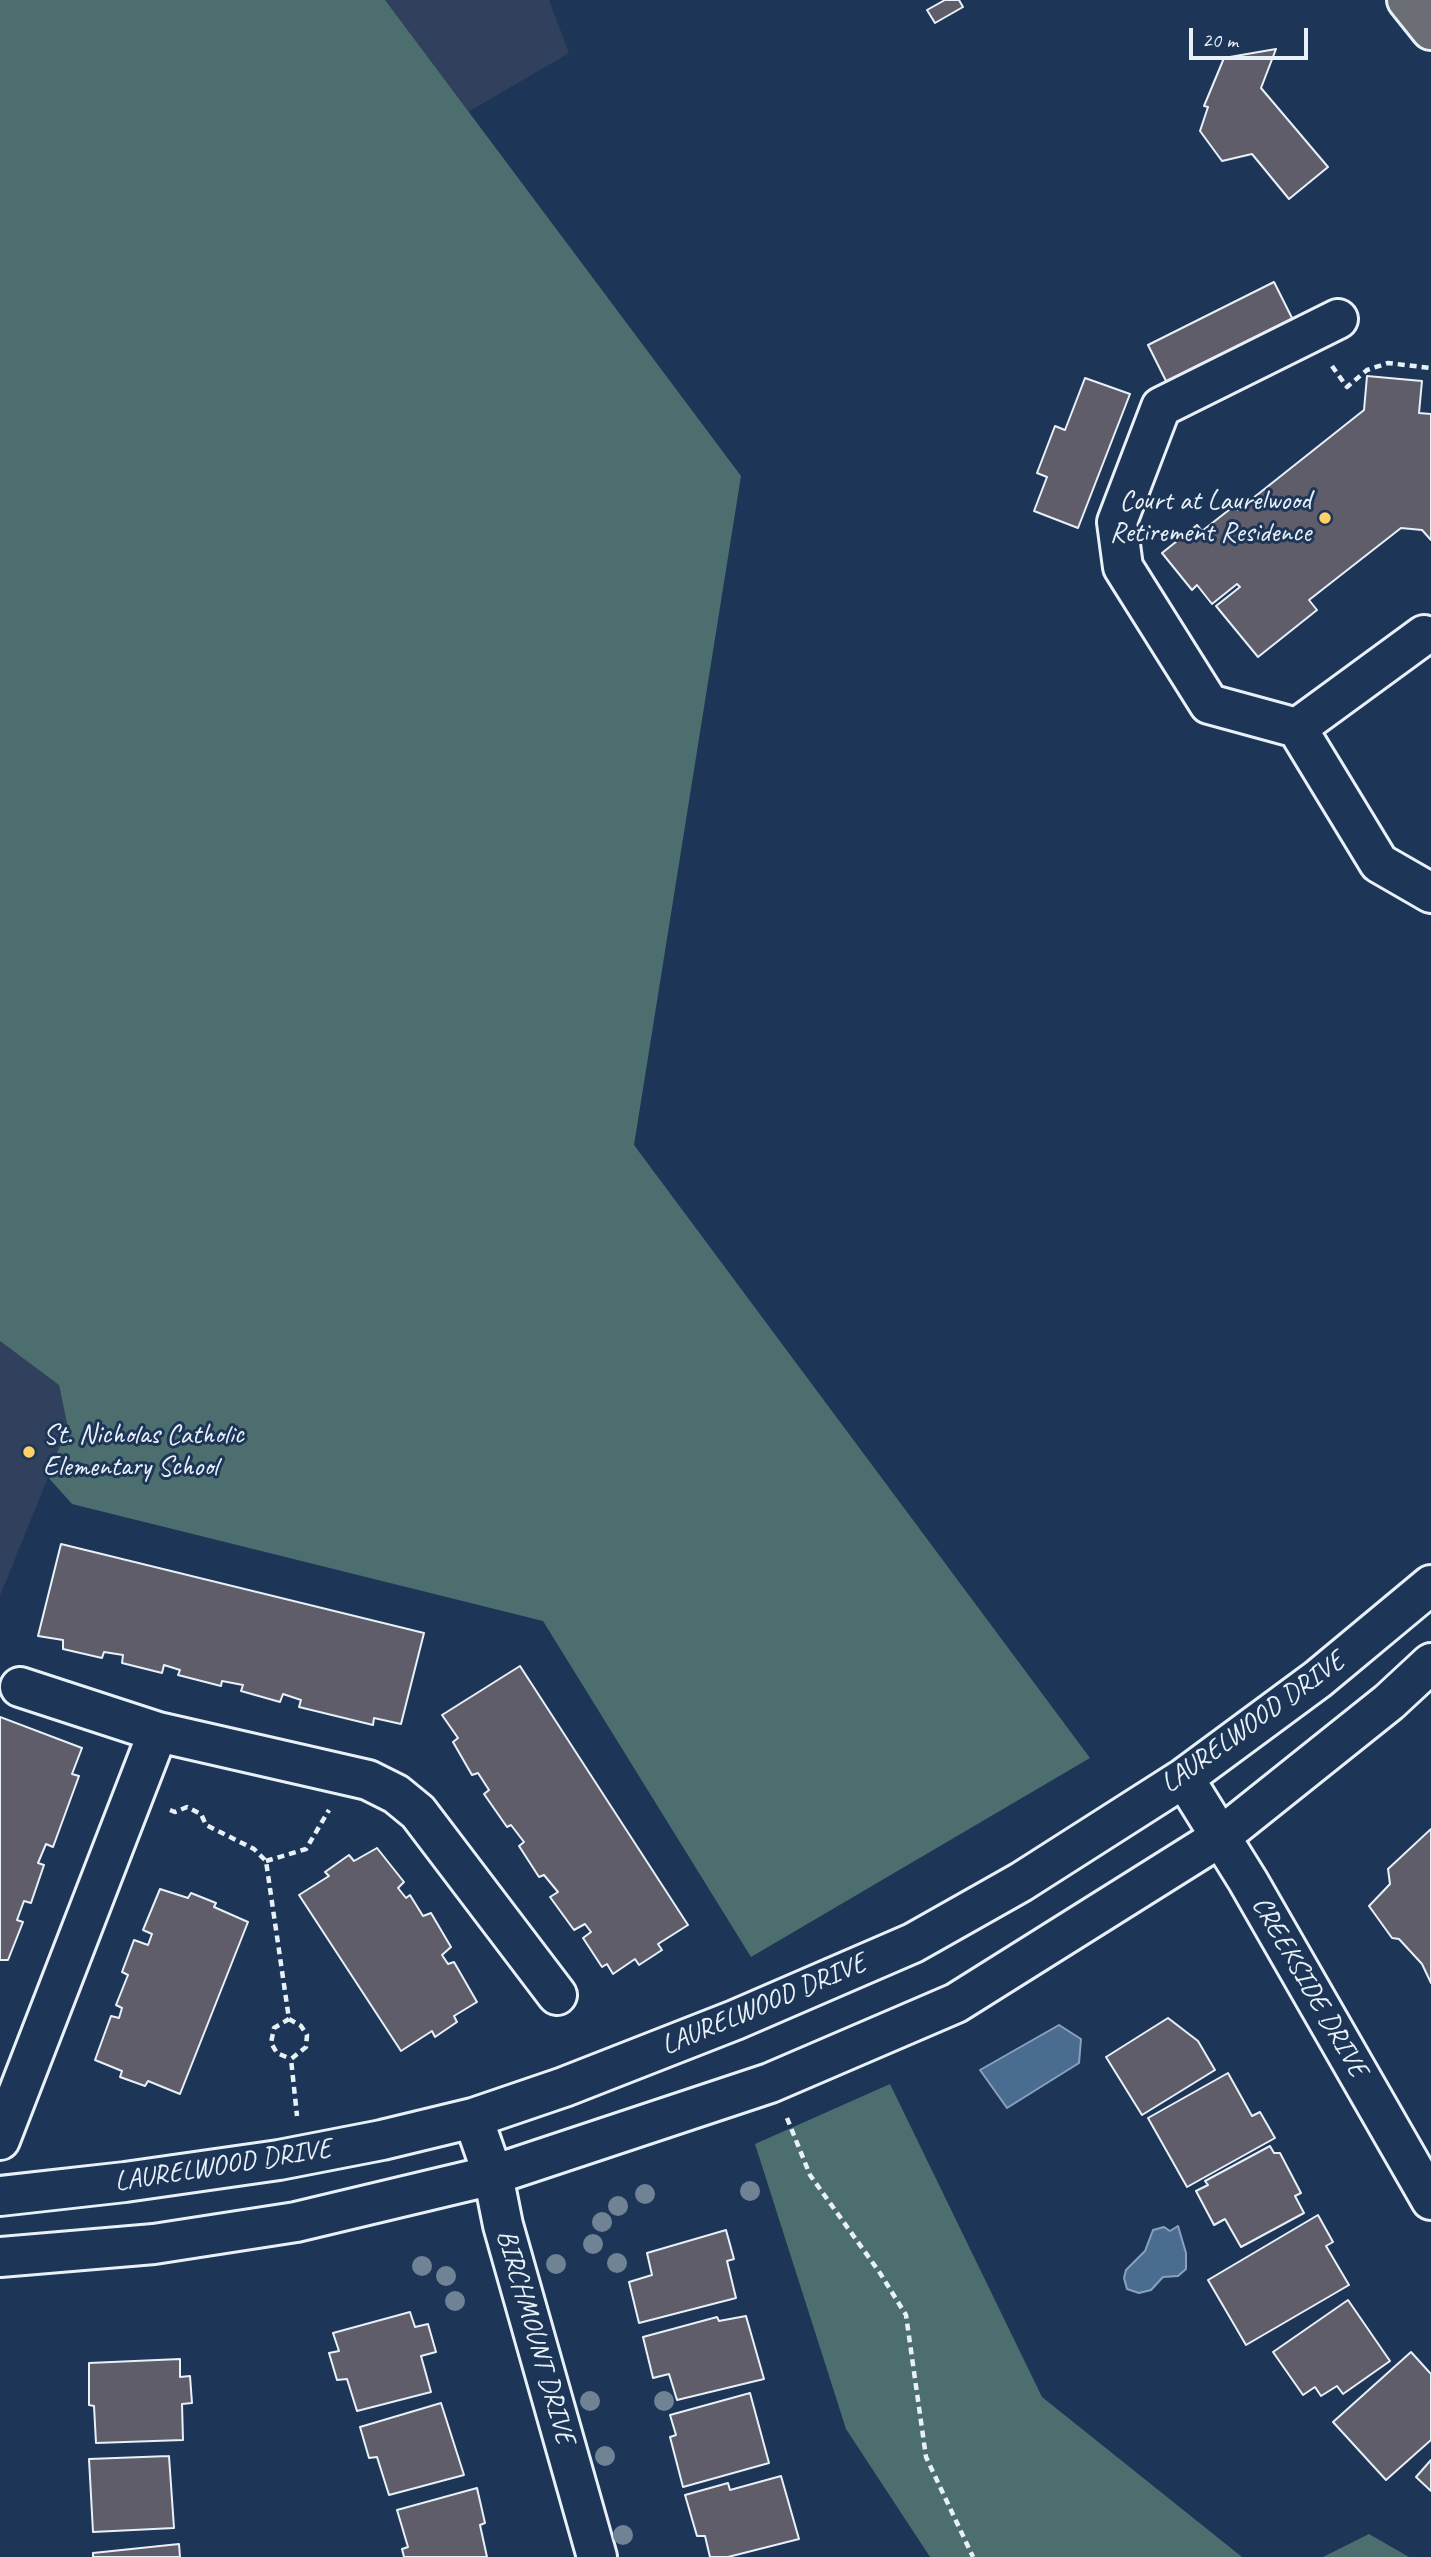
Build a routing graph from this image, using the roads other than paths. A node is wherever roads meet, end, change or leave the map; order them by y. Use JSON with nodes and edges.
{"nodes":[{"id":1,"x":1407,"y":0,"type":"edge"},
{"id":2,"x":1431,"y":30,"type":"edge"},
{"id":3,"x":1324,"y":326,"type":"road end"},
{"id":4,"x":1424,"y":635,"type":"dead end"},
{"id":5,"x":1297,"y":728,"type":"junction"},
{"id":6,"x":1422,"y":877,"type":"edge"},
{"id":7,"x":1431,"y":1585,"type":"edge"},
{"id":8,"x":1431,"y":1663,"type":"edge"},
{"id":9,"x":20,"y":1687,"type":"dead end"},
{"id":10,"x":158,"y":1732,"type":"junction"},
{"id":11,"x":1184,"y":1778,"type":"junction"},
{"id":12,"x":1219,"y":1838,"type":"junction"},
{"id":13,"x":557,"y":1995,"type":"dead end"},
{"id":14,"x":473,"y":2118,"type":"junction"},
{"id":15,"x":0,"y":2140,"type":"edge"},
{"id":16,"x":493,"y":2175,"type":"junction"},
{"id":17,"x":0,"y":2196,"type":"edge"},
{"id":18,"x":1431,"y":2200,"type":"edge"},
{"id":19,"x":0,"y":2257,"type":"edge"},
{"id":20,"x":597,"y":2557,"type":"edge"}],
"edges":[{"from":1,"to":2,"type":"main road"},
{"from":3,"to":5,"type":"street"},
{"from":4,"to":5,"type":"street"},
{"from":5,"to":6,"type":"street"},
{"from":7,"to":11,"type":"street","name":"LAURELWOOD DRIVE"},
{"from":8,"to":12,"type":"street"},
{"from":9,"to":10,"type":"street"},
{"from":10,"to":13,"type":"street"},
{"from":10,"to":15,"type":"street"},
{"from":11,"to":12,"type":"street","name":"CREEKSIDE DRIVE"},
{"from":11,"to":14,"type":"street","name":"LAURELWOOD DRIVE"},
{"from":12,"to":16,"type":"street"},
{"from":12,"to":18,"type":"street","name":"CREEKSIDE DRIVE"},
{"from":14,"to":16,"type":"street","name":"BIRCHMOUNT DRIVE"},
{"from":14,"to":17,"type":"street","name":"LAURELWOOD DRIVE"},
{"from":16,"to":19,"type":"street"},
{"from":16,"to":20,"type":"street","name":"BIRCHMOUNT DRIVE"}]}
